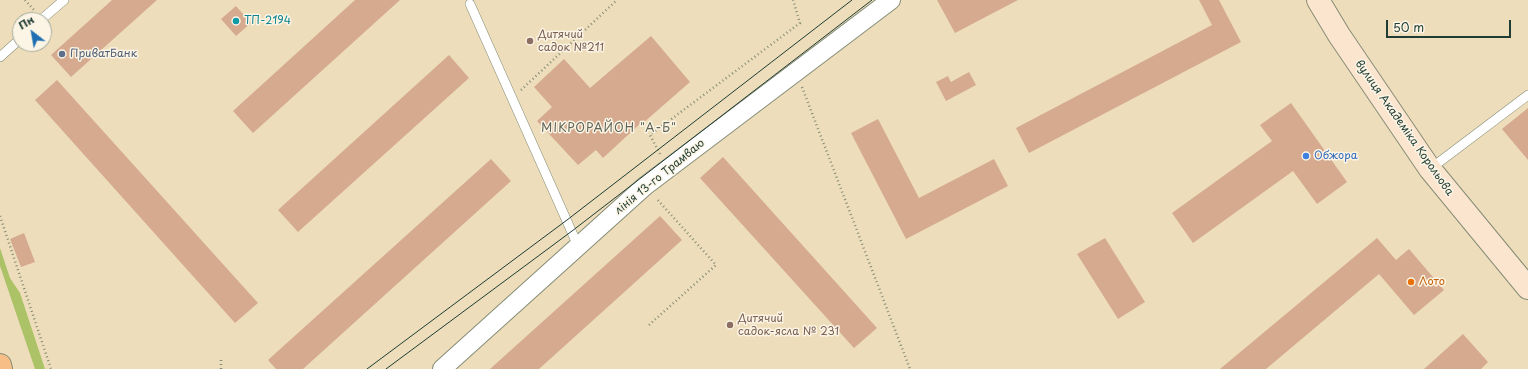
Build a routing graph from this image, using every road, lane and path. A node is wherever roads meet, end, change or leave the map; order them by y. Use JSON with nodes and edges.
{"nodes":[{"id":1,"x":64,"y":0,"type":"edge"},
{"id":2,"x":618,"y":0,"type":"edge"},
{"id":3,"x":794,"y":0,"type":"edge"},
{"id":4,"x":891,"y":0,"type":"edge"},
{"id":5,"x":1318,"y":0,"type":"edge"},
{"id":6,"x":470,"y":4,"type":"dead end"},
{"id":7,"x":50,"y":12,"type":"edge"},
{"id":8,"x":12,"y":46,"type":"edge"},
{"id":9,"x":0,"y":57,"type":"edge"},
{"id":10,"x":796,"y":72,"type":"junction"},
{"id":11,"x":1528,"y":95,"type":"edge"},
{"id":12,"x":512,"y":98,"type":"junction"},
{"id":13,"x":667,"y":169,"type":"junction"},
{"id":14,"x":1430,"y":169,"type":"junction"},
{"id":15,"x":645,"y":186,"type":"junction"},
{"id":16,"x":0,"y":216,"type":"edge"},
{"id":17,"x":578,"y":246,"type":"junction"},
{"id":18,"x":1528,"y":288,"type":"edge"},
{"id":19,"x":649,"y":325,"type":"dead end"},
{"id":20,"x":221,"y":357,"type":"dead end"},
{"id":21,"x":0,"y":365,"type":"edge"},
{"id":22,"x":1,"y":369,"type":"edge"},
{"id":23,"x":51,"y":369,"type":"edge"},
{"id":24,"x":221,"y":369,"type":"edge"},
{"id":25,"x":442,"y":369,"type":"edge"},
{"id":26,"x":910,"y":369,"type":"edge"}],
"edges":[{"from":1,"to":7,"type":"lane"},
{"from":2,"to":12,"type":"path"},
{"from":3,"to":13,"type":"path"},
{"from":4,"to":10,"type":"street","name":"лінія 13-го Трамваю"},
{"from":5,"to":14,"type":"main road","name":"вулиця Академіка Корольова"},
{"from":6,"to":12,"type":"lane"},
{"from":8,"to":9,"type":"lane"},
{"from":10,"to":13,"type":"street","name":"лінія 13-го Трамваю"},
{"from":10,"to":26,"type":"path"},
{"from":11,"to":14,"type":"lane"},
{"from":12,"to":17,"type":"lane"},
{"from":13,"to":15,"type":"street","name":"лінія 13-го Трамваю"},
{"from":14,"to":18,"type":"main road","name":"вулиця Академіка Корольова"},
{"from":15,"to":17,"type":"street","name":"лінія 13-го Трамваю"},
{"from":15,"to":19,"type":"path"},
{"from":16,"to":23,"type":"path"},
{"from":17,"to":25,"type":"street","name":"лінія 13-го Трамваю"},
{"from":20,"to":24,"type":"path"},
{"from":21,"to":22,"type":"main road"}]}
